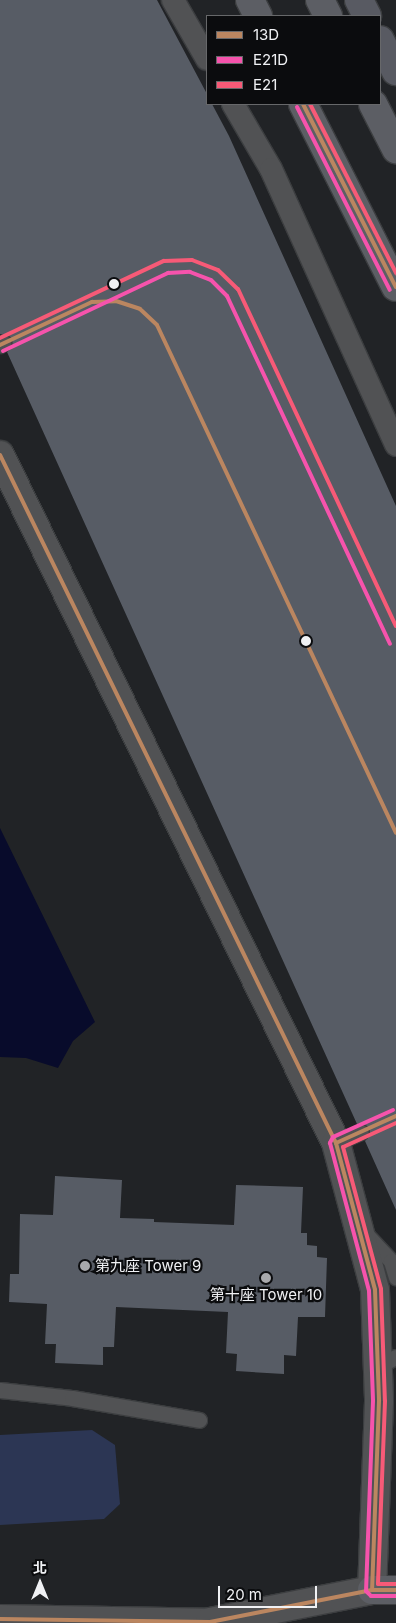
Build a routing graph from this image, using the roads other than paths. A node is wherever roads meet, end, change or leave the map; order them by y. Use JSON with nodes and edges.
{"nodes":[{"id":1,"x":173,"y":0,"type":"edge"},
{"id":2,"x":250,"y":0,"type":"edge"},
{"id":3,"x":320,"y":0,"type":"edge"},
{"id":4,"x":359,"y":0,"type":"edge"},
{"id":5,"x":258,"y":15,"type":"edge"},
{"id":6,"x":328,"y":15,"type":"edge"},
{"id":7,"x":366,"y":15,"type":"edge"},
{"id":8,"x":381,"y":42,"type":"edge"},
{"id":9,"x":206,"y":57,"type":"edge"},
{"id":10,"x":396,"y":71,"type":"edge"},
{"id":11,"x":234,"y":105,"type":"edge"},
{"id":12,"x":304,"y":105,"type":"edge"},
{"id":13,"x":374,"y":105,"type":"edge"},
{"id":14,"x":396,"y":149,"type":"edge"},
{"id":15,"x":396,"y":287,"type":"edge"},
{"id":16,"x":396,"y":445,"type":"edge"},
{"id":17,"x":0,"y":455,"type":"edge"},
{"id":18,"x":361,"y":1132,"type":"dead end"},
{"id":19,"x":336,"y":1144,"type":"junction"},
{"id":20,"x":357,"y":1224,"type":"junction"},
{"id":21,"x":396,"y":1277,"type":"edge"},
{"id":22,"x":387,"y":1361,"type":"edge"},
{"id":23,"x":0,"y":1390,"type":"edge"},
{"id":24,"x":199,"y":1420,"type":"dead end"},
{"id":25,"x":384,"y":1590,"type":"edge"},
{"id":26,"x":0,"y":1619,"type":"edge"},
{"id":27,"x":218,"y":1623,"type":"edge"}],
"edges":[{"from":1,"to":9,"type":"street"},
{"from":2,"to":5,"type":"highway"},
{"from":3,"to":6,"type":"highway"},
{"from":4,"to":7,"type":"highway"},
{"from":8,"to":10,"type":"highway"},
{"from":11,"to":16,"type":"street"},
{"from":12,"to":15,"type":"highway"},
{"from":13,"to":14,"type":"highway"},
{"from":17,"to":19,"type":"street"},
{"from":18,"to":19,"type":"lane"},
{"from":19,"to":20,"type":"street"},
{"from":20,"to":21,"type":"lane"},
{"from":20,"to":22,"type":"street"},
{"from":22,"to":25,"type":"street"},
{"from":23,"to":24,"type":"lane"},
{"from":25,"to":27,"type":"street"},
{"from":26,"to":27,"type":"street"}]}
